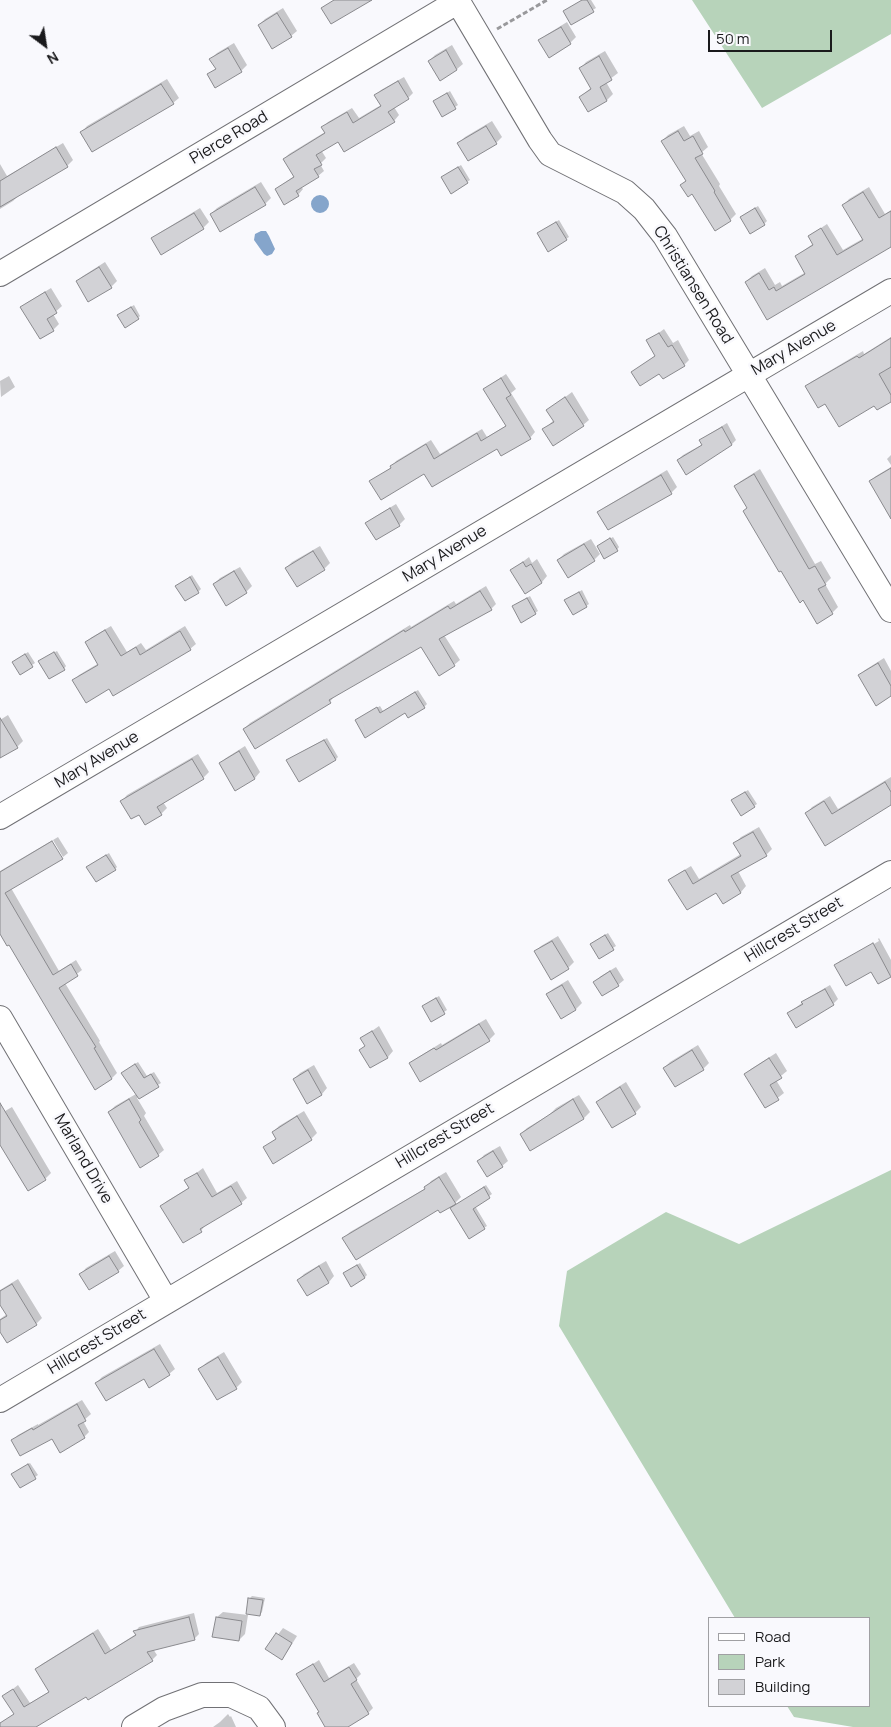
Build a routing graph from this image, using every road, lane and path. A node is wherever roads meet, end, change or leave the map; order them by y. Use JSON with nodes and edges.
{"nodes":[{"id":1,"x":547,"y":0,"type":"edge"},
{"id":2,"x":457,"y":1,"type":"edge"},
{"id":3,"x":479,"y":40,"type":"junction"},
{"id":4,"x":0,"y":274,"type":"edge"},
{"id":5,"x":891,"y":291,"type":"edge"},
{"id":6,"x":748,"y":374,"type":"junction"},
{"id":7,"x":887,"y":595,"type":"edge"},
{"id":8,"x":0,"y":818,"type":"edge"},
{"id":9,"x":891,"y":873,"type":"edge"},
{"id":10,"x":0,"y":1018,"type":"edge"},
{"id":11,"x":166,"y":1301,"type":"junction"},
{"id":12,"x":0,"y":1400,"type":"edge"},
{"id":13,"x":134,"y":1727,"type":"edge"},
{"id":14,"x":273,"y":1727,"type":"edge"}],
"edges":[{"from":1,"to":3,"type":"path"},
{"from":2,"to":3,"type":"street","name":"Christiansen Road"},
{"from":2,"to":4,"type":"street","name":"Pierce Road"},
{"from":3,"to":6,"type":"street","name":"Christiansen Road"},
{"from":5,"to":6,"type":"street","name":"Mary Avenue"},
{"from":6,"to":7,"type":"street","name":"Christiansen Road"},
{"from":6,"to":8,"type":"street","name":"Mary Avenue"},
{"from":9,"to":11,"type":"street","name":"Hillcrest Street"},
{"from":10,"to":11,"type":"street","name":"Marland Drive"},
{"from":11,"to":12,"type":"street","name":"Hillcrest Street"},
{"from":13,"to":14,"type":"street"}]}
